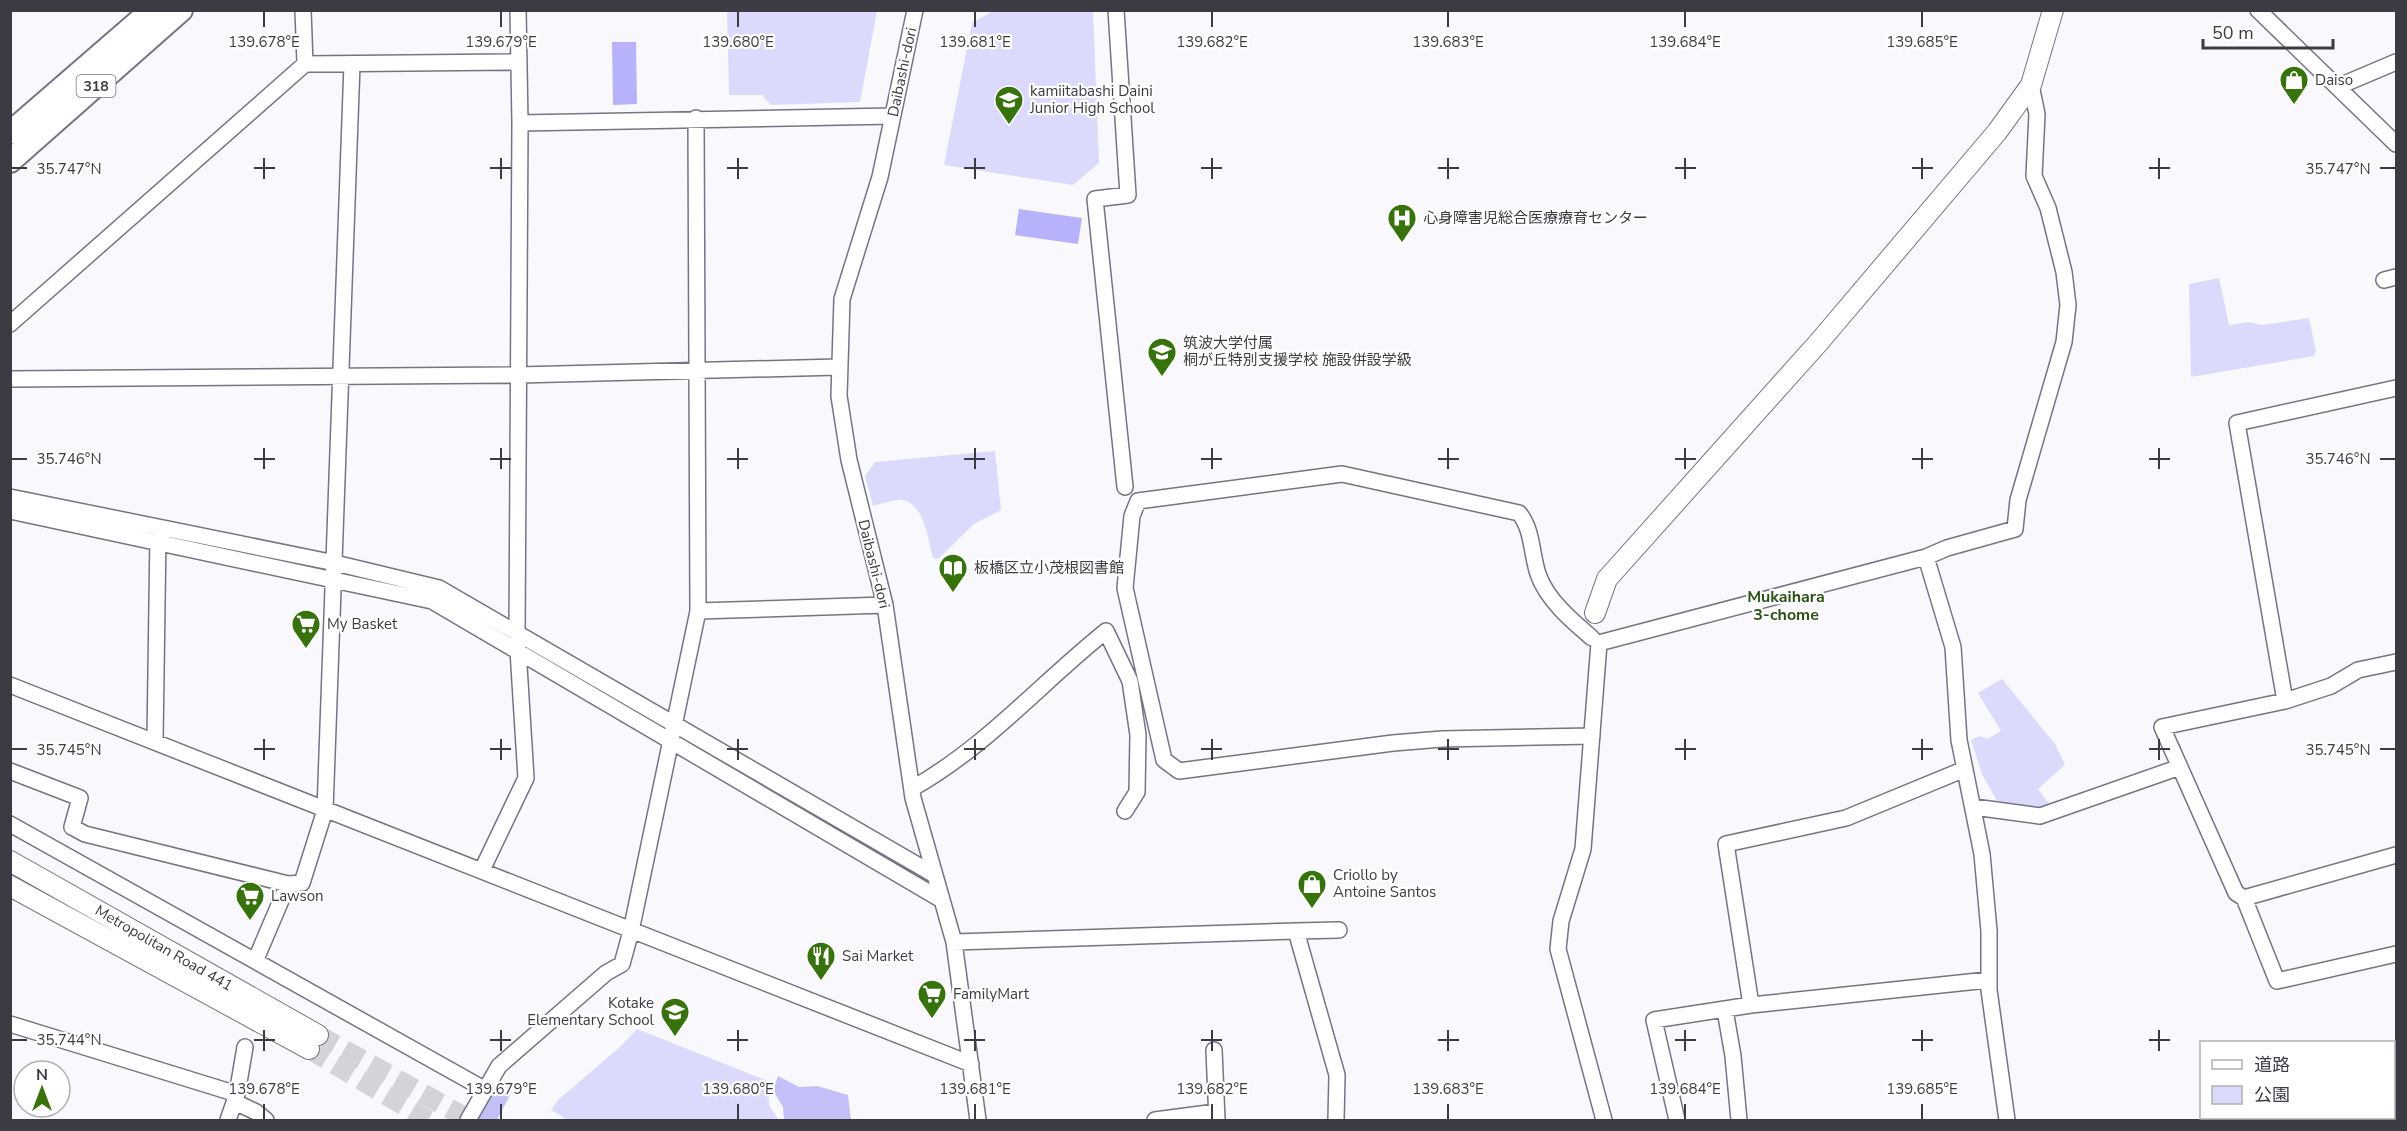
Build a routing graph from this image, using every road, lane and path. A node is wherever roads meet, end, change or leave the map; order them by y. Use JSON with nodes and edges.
{"nodes":[{"id":1,"x":152,"y":10,"type":"edge"},
{"id":2,"x":181,"y":10,"type":"edge"},
{"id":3,"x":303,"y":10,"type":"edge"},
{"id":4,"x":518,"y":10,"type":"edge"},
{"id":5,"x":915,"y":10,"type":"edge"},
{"id":6,"x":1116,"y":10,"type":"edge"},
{"id":7,"x":2053,"y":10,"type":"edge"},
{"id":8,"x":2258,"y":10,"type":"edge"},
{"id":9,"x":519,"y":62,"type":"junction"},
{"id":10,"x":2397,"y":62,"type":"edge"},
{"id":11,"x":304,"y":64,"type":"junction"},
{"id":12,"x":352,"y":64,"type":"junction"},
{"id":13,"x":2031,"y":85,"type":"junction"},
{"id":14,"x":2337,"y":87,"type":"junction"},
{"id":15,"x":892,"y":116,"type":"junction"},
{"id":16,"x":696,"y":118,"type":"junction"},
{"id":17,"x":520,"y":123,"type":"junction"},
{"id":18,"x":10,"y":133,"type":"edge"},
{"id":19,"x":2397,"y":144,"type":"edge"},
{"id":20,"x":10,"y":161,"type":"edge"},
{"id":21,"x":10,"y":324,"type":"edge"},
{"id":22,"x":838,"y":367,"type":"junction"},
{"id":23,"x":697,"y":372,"type":"junction"},
{"id":24,"x":519,"y":375,"type":"junction"},
{"id":25,"x":342,"y":376,"type":"junction"},
{"id":26,"x":10,"y":379,"type":"edge"},
{"id":27,"x":2397,"y":388,"type":"edge"},
{"id":28,"x":1125,"y":487,"type":"dead end"},
{"id":29,"x":10,"y":497,"type":"edge"},
{"id":30,"x":10,"y":511,"type":"edge"},
{"id":31,"x":158,"y":534,"type":"junction"},
{"id":32,"x":1926,"y":557,"type":"junction"},
{"id":33,"x":335,"y":571,"type":"junction"},
{"id":34,"x":885,"y":605,"type":"junction"},
{"id":35,"x":698,"y":611,"type":"junction"},
{"id":36,"x":1596,"y":613,"type":"joint"},
{"id":37,"x":518,"y":634,"type":"junction"},
{"id":38,"x":1595,"y":640,"type":"junction"},
{"id":39,"x":520,"y":651,"type":"junction"},
{"id":40,"x":2397,"y":662,"type":"edge"},
{"id":41,"x":10,"y":685,"type":"edge"},
{"id":42,"x":2285,"y":701,"type":"junction"},
{"id":43,"x":675,"y":726,"type":"junction"},
{"id":44,"x":1592,"y":736,"type":"junction"},
{"id":45,"x":155,"y":741,"type":"junction"},
{"id":46,"x":671,"y":742,"type":"junction"},
{"id":47,"x":2180,"y":767,"type":"junction"},
{"id":48,"x":1965,"y":769,"type":"junction"},
{"id":49,"x":10,"y":771,"type":"edge"},
{"id":50,"x":913,"y":788,"type":"junction"},
{"id":51,"x":1974,"y":807,"type":"junction"},
{"id":52,"x":325,"y":810,"type":"junction"},
{"id":53,"x":1125,"y":811,"type":"dead end"},
{"id":54,"x":10,"y":824,"type":"edge"},
{"id":55,"x":2397,"y":855,"type":"edge"},
{"id":56,"x":10,"y":861,"type":"edge"},
{"id":57,"x":482,"y":870,"type":"junction"},
{"id":58,"x":933,"y":874,"type":"junction"},
{"id":59,"x":288,"y":884,"type":"junction"},
{"id":60,"x":10,"y":886,"type":"edge"},
{"id":61,"x":940,"y":898,"type":"junction"},
{"id":62,"x":2244,"y":898,"type":"junction"},
{"id":63,"x":1339,"y":930,"type":"dead end"},
{"id":64,"x":631,"y":931,"type":"junction"},
{"id":65,"x":1296,"y":931,"type":"junction"},
{"id":66,"x":954,"y":942,"type":"junction"},
{"id":67,"x":2397,"y":954,"type":"edge"},
{"id":68,"x":256,"y":959,"type":"junction"},
{"id":69,"x":1988,"y":980,"type":"junction"},
{"id":70,"x":1751,"y":1005,"type":"junction"},
{"id":71,"x":1725,"y":1010,"type":"junction"},
{"id":72,"x":10,"y":1024,"type":"edge"},
{"id":73,"x":245,"y":1047,"type":"dead end"},
{"id":74,"x":1214,"y":1050,"type":"dead end"},
{"id":75,"x":971,"y":1064,"type":"junction"},
{"id":76,"x":484,"y":1089,"type":"junction"},
{"id":77,"x":236,"y":1098,"type":"junction"},
{"id":78,"x":1217,"y":1116,"type":"edge"},
{"id":79,"x":228,"y":1120,"type":"edge"},
{"id":80,"x":266,"y":1120,"type":"edge"},
{"id":81,"x":468,"y":1120,"type":"edge"},
{"id":82,"x":978,"y":1120,"type":"edge"},
{"id":83,"x":1155,"y":1120,"type":"edge"},
{"id":84,"x":1336,"y":1120,"type":"edge"},
{"id":85,"x":1604,"y":1120,"type":"edge"},
{"id":86,"x":1677,"y":1120,"type":"edge"},
{"id":87,"x":1739,"y":1120,"type":"edge"},
{"id":88,"x":2007,"y":1120,"type":"edge"}],
"edges":[{"from":1,"to":18,"type":"main road","number":"318"},
{"from":2,"to":20,"type":"main road","number":"318"},
{"from":3,"to":11,"type":"street"},
{"from":4,"to":9,"type":"street"},
{"from":5,"to":15,"type":"street","name":"Daibashi-dori"},
{"from":6,"to":28,"type":"street"},
{"from":7,"to":13,"type":"street"},
{"from":8,"to":14,"type":"street"},
{"from":9,"to":12,"type":"street"},
{"from":9,"to":17,"type":"street"},
{"from":10,"to":14,"type":"street"},
{"from":11,"to":12,"type":"street"},
{"from":11,"to":21,"type":"street"},
{"from":12,"to":25,"type":"street"},
{"from":13,"to":32,"type":"street"},
{"from":13,"to":36,"type":"street"},
{"from":14,"to":19,"type":"street"},
{"from":15,"to":16,"type":"street"},
{"from":15,"to":22,"type":"street","name":"Daibashi-dori"},
{"from":16,"to":17,"type":"street"},
{"from":16,"to":23,"type":"street"},
{"from":17,"to":24,"type":"street"},
{"from":22,"to":23,"type":"street"},
{"from":22,"to":34,"type":"street","name":"Daibashi-dori"},
{"from":23,"to":24,"type":"street"},
{"from":23,"to":35,"type":"street"},
{"from":24,"to":25,"type":"street"},
{"from":24,"to":37,"type":"street"},
{"from":25,"to":26,"type":"street"},
{"from":25,"to":33,"type":"street"},
{"from":27,"to":42,"type":"street"},
{"from":29,"to":31,"type":"street"},
{"from":30,"to":31,"type":"street"},
{"from":31,"to":33,"type":"street"},
{"from":31,"to":45,"type":"street"},
{"from":32,"to":38,"type":"street"},
{"from":32,"to":48,"type":"street"},
{"from":33,"to":37,"type":"street"},
{"from":33,"to":39,"type":"street"},
{"from":33,"to":52,"type":"street"},
{"from":34,"to":35,"type":"street"},
{"from":34,"to":50,"type":"street","name":"Daibashi-dori"},
{"from":35,"to":43,"type":"street"},
{"from":36,"to":38,"type":"street"},
{"from":37,"to":39,"type":"street"},
{"from":37,"to":43,"type":"street"},
{"from":38,"to":44,"type":"street"},
{"from":38,"to":44,"type":"street"},
{"from":39,"to":46,"type":"street"},
{"from":39,"to":57,"type":"street"},
{"from":40,"to":42,"type":"street"},
{"from":41,"to":45,"type":"street"},
{"from":42,"to":47,"type":"street"},
{"from":43,"to":46,"type":"street"},
{"from":43,"to":58,"type":"street"},
{"from":44,"to":85,"type":"street"},
{"from":45,"to":52,"type":"street"},
{"from":46,"to":61,"type":"street"},
{"from":46,"to":64,"type":"street"},
{"from":47,"to":51,"type":"street"},
{"from":47,"to":62,"type":"street"},
{"from":48,"to":51,"type":"street"},
{"from":48,"to":70,"type":"street"},
{"from":49,"to":59,"type":"street"},
{"from":50,"to":53,"type":"street"},
{"from":50,"to":58,"type":"street","name":"Daibashi-dori"},
{"from":51,"to":69,"type":"street"},
{"from":52,"to":57,"type":"street"},
{"from":52,"to":59,"type":"street"},
{"from":54,"to":68,"type":"street"},
{"from":55,"to":62,"type":"street"},
{"from":56,"to":60,"type":"street","name":"Metropolitan Road 441"},
{"from":57,"to":64,"type":"street"},
{"from":58,"to":61,"type":"street","name":"Daibashi-dori"},
{"from":59,"to":68,"type":"street"},
{"from":61,"to":66,"type":"street","name":"Daibashi-dori"},
{"from":62,"to":67,"type":"street"},
{"from":63,"to":65,"type":"street"},
{"from":64,"to":75,"type":"street"},
{"from":64,"to":76,"type":"street"},
{"from":65,"to":66,"type":"street"},
{"from":65,"to":84,"type":"street"},
{"from":66,"to":75,"type":"street","name":"Daibashi-dori"},
{"from":68,"to":76,"type":"street"},
{"from":69,"to":70,"type":"street"},
{"from":69,"to":88,"type":"street"},
{"from":70,"to":71,"type":"street"},
{"from":71,"to":86,"type":"street"},
{"from":71,"to":87,"type":"street"},
{"from":72,"to":77,"type":"street"},
{"from":73,"to":77,"type":"street"},
{"from":74,"to":78,"type":"street"},
{"from":75,"to":82,"type":"street","name":"Daibashi-dori"},
{"from":76,"to":81,"type":"street"},
{"from":77,"to":79,"type":"street"},
{"from":77,"to":80,"type":"street"},
{"from":78,"to":83,"type":"street"}]}
